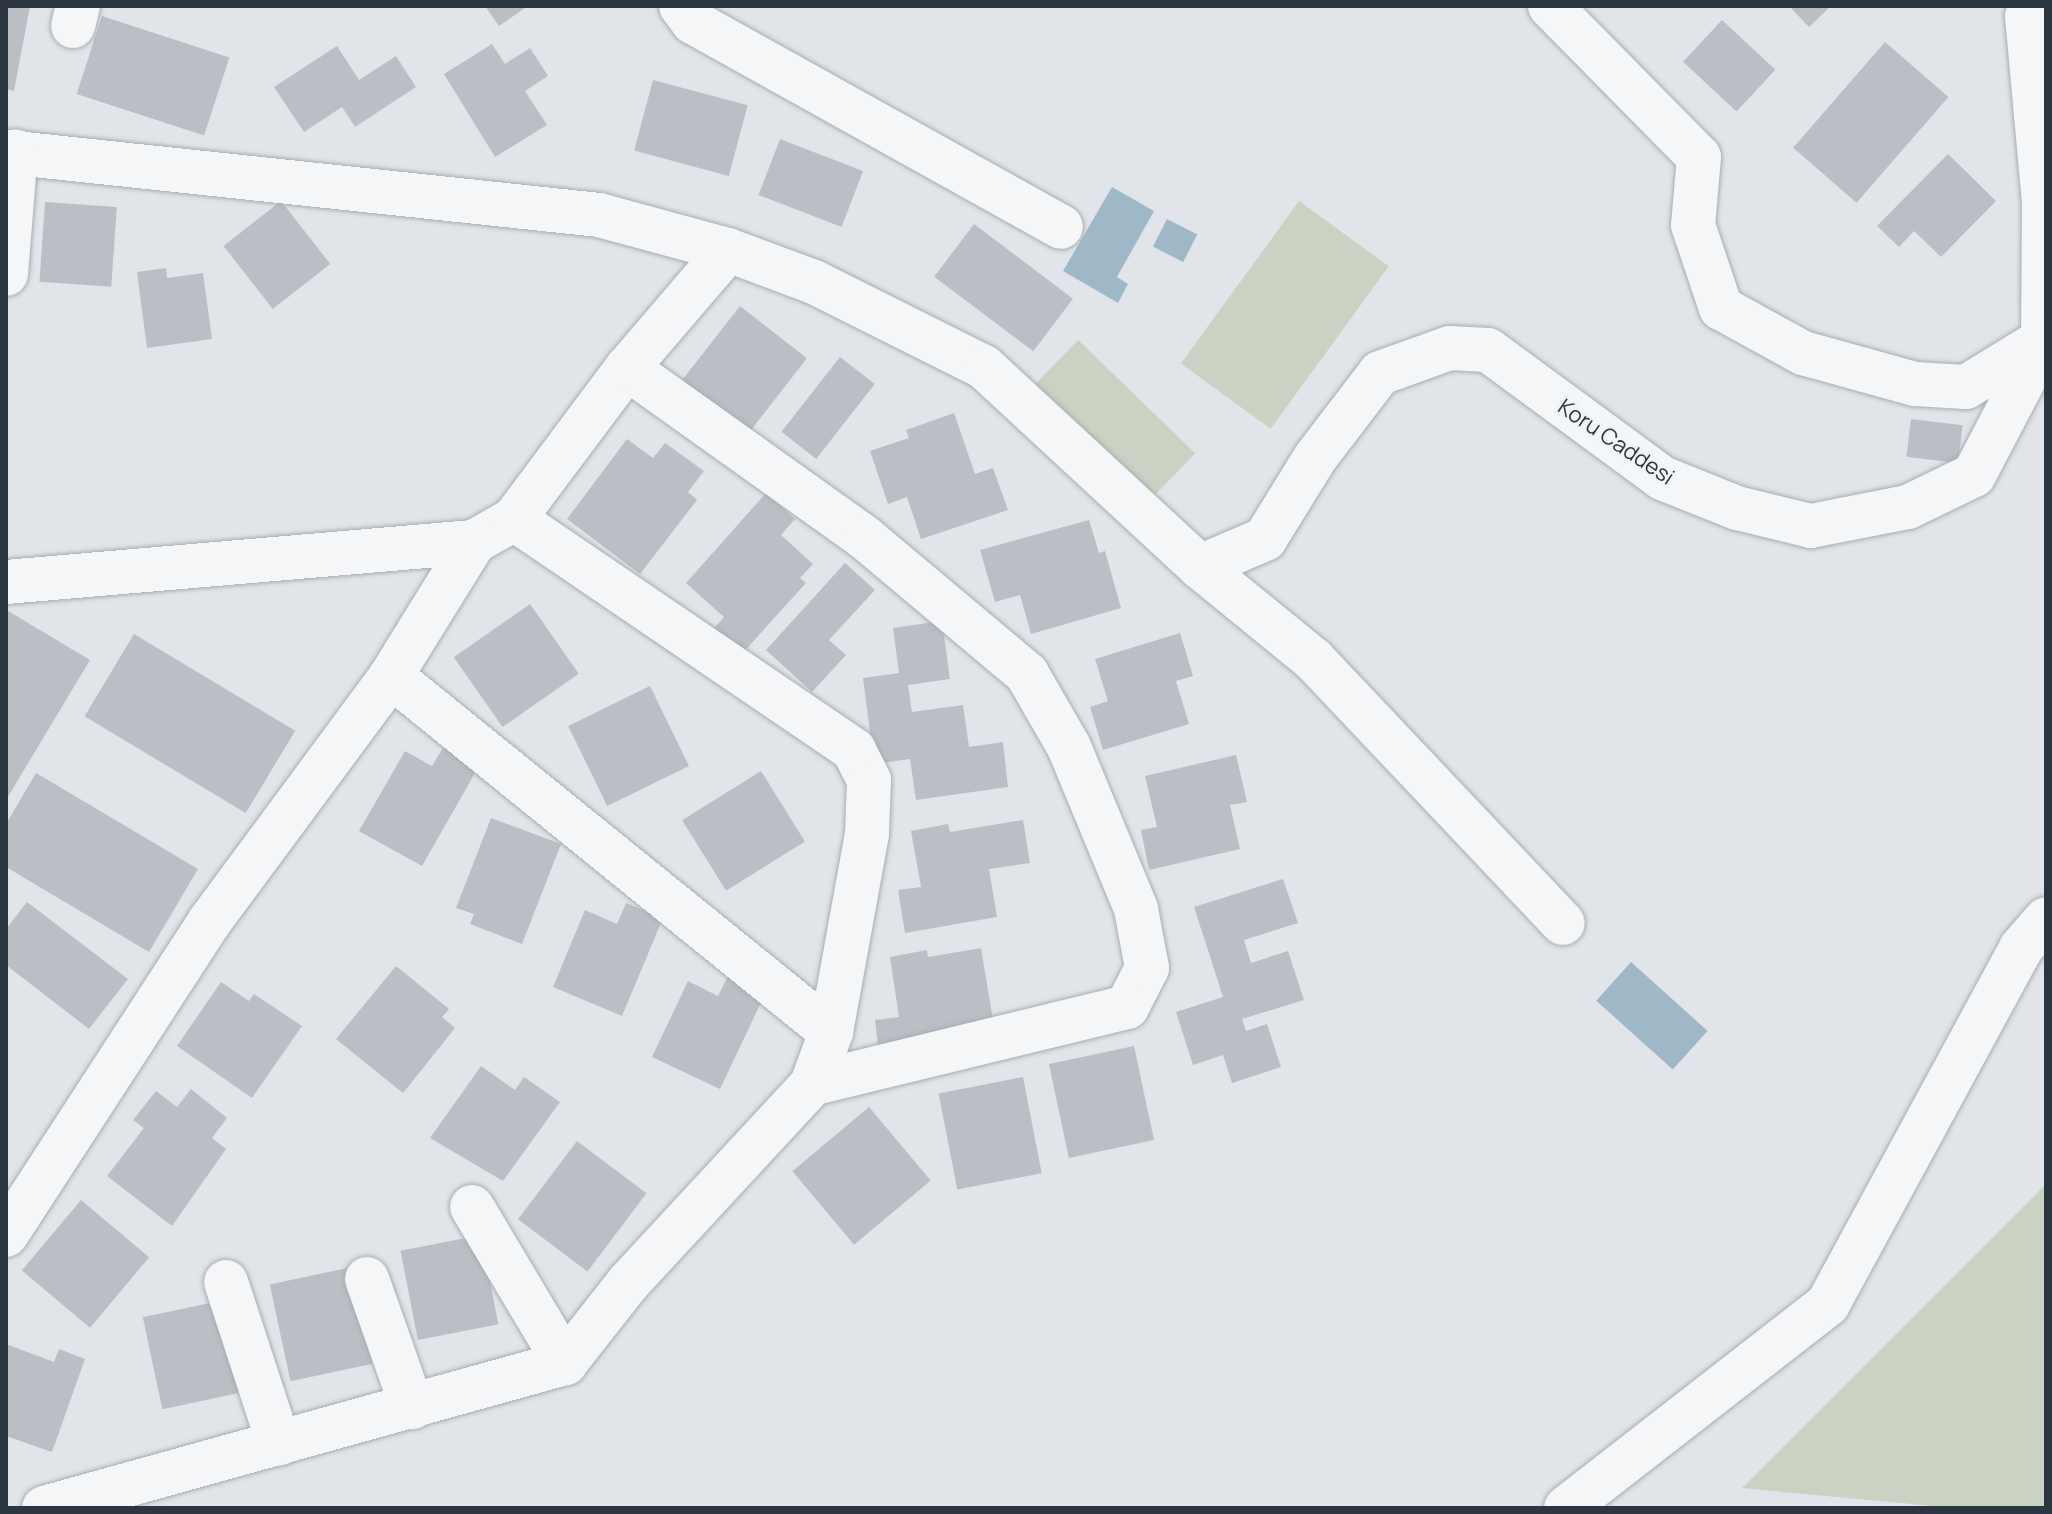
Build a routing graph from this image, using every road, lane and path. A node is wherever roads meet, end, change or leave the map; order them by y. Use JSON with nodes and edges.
{"nodes":[{"id":1,"x":681,"y":6,"type":"edge"},
{"id":2,"x":1550,"y":6,"type":"edge"},
{"id":3,"x":2022,"y":10,"type":"edge"},
{"id":4,"x":11,"y":152,"type":"edge"},
{"id":5,"x":1061,"y":227,"type":"dead end"},
{"id":6,"x":728,"y":250,"type":"junction"},
{"id":7,"x":6,"y":274,"type":"edge"},
{"id":8,"x":2045,"y":339,"type":"edge"},
{"id":9,"x":627,"y":368,"type":"junction"},
{"id":10,"x":514,"y":519,"type":"junction"},
{"id":11,"x":474,"y":542,"type":"junction"},
{"id":12,"x":1200,"y":567,"type":"junction"},
{"id":13,"x":6,"y":582,"type":"edge"},
{"id":14,"x":391,"y":676,"type":"junction"},
{"id":15,"x":2046,"y":919,"type":"edge"},
{"id":16,"x":1563,"y":923,"type":"dead end"},
{"id":17,"x":831,"y":1032,"type":"junction"},
{"id":18,"x":812,"y":1084,"type":"junction"},
{"id":19,"x":472,"y":1207,"type":"dead end"},
{"id":20,"x":6,"y":1235,"type":"edge"},
{"id":21,"x":367,"y":1279,"type":"dead end"},
{"id":22,"x":226,"y":1282,"type":"dead end"},
{"id":23,"x":565,"y":1363,"type":"junction"},
{"id":24,"x":412,"y":1407,"type":"junction"},
{"id":25,"x":279,"y":1444,"type":"junction"},
{"id":26,"x":44,"y":1508,"type":"edge"},
{"id":27,"x":1566,"y":1508,"type":"edge"}],
"edges":[{"from":1,"to":5,"type":"street"},
{"from":2,"to":8,"type":"street"},
{"from":3,"to":8,"type":"street"},
{"from":4,"to":6,"type":"street"},
{"from":4,"to":7,"type":"street"},
{"from":6,"to":9,"type":"street"},
{"from":6,"to":12,"type":"street"},
{"from":8,"to":12,"type":"street","name":"Koru Caddesi"},
{"from":9,"to":10,"type":"street"},
{"from":9,"to":18,"type":"street"},
{"from":10,"to":11,"type":"street"},
{"from":10,"to":17,"type":"street"},
{"from":11,"to":13,"type":"street"},
{"from":11,"to":14,"type":"street"},
{"from":12,"to":16,"type":"street"},
{"from":14,"to":17,"type":"street"},
{"from":14,"to":20,"type":"street"},
{"from":15,"to":27,"type":"street"},
{"from":17,"to":18,"type":"street"},
{"from":18,"to":23,"type":"street"},
{"from":19,"to":23,"type":"street"},
{"from":21,"to":24,"type":"street"},
{"from":22,"to":25,"type":"street"},
{"from":23,"to":24,"type":"street"},
{"from":24,"to":25,"type":"street"},
{"from":25,"to":26,"type":"street"}]}
